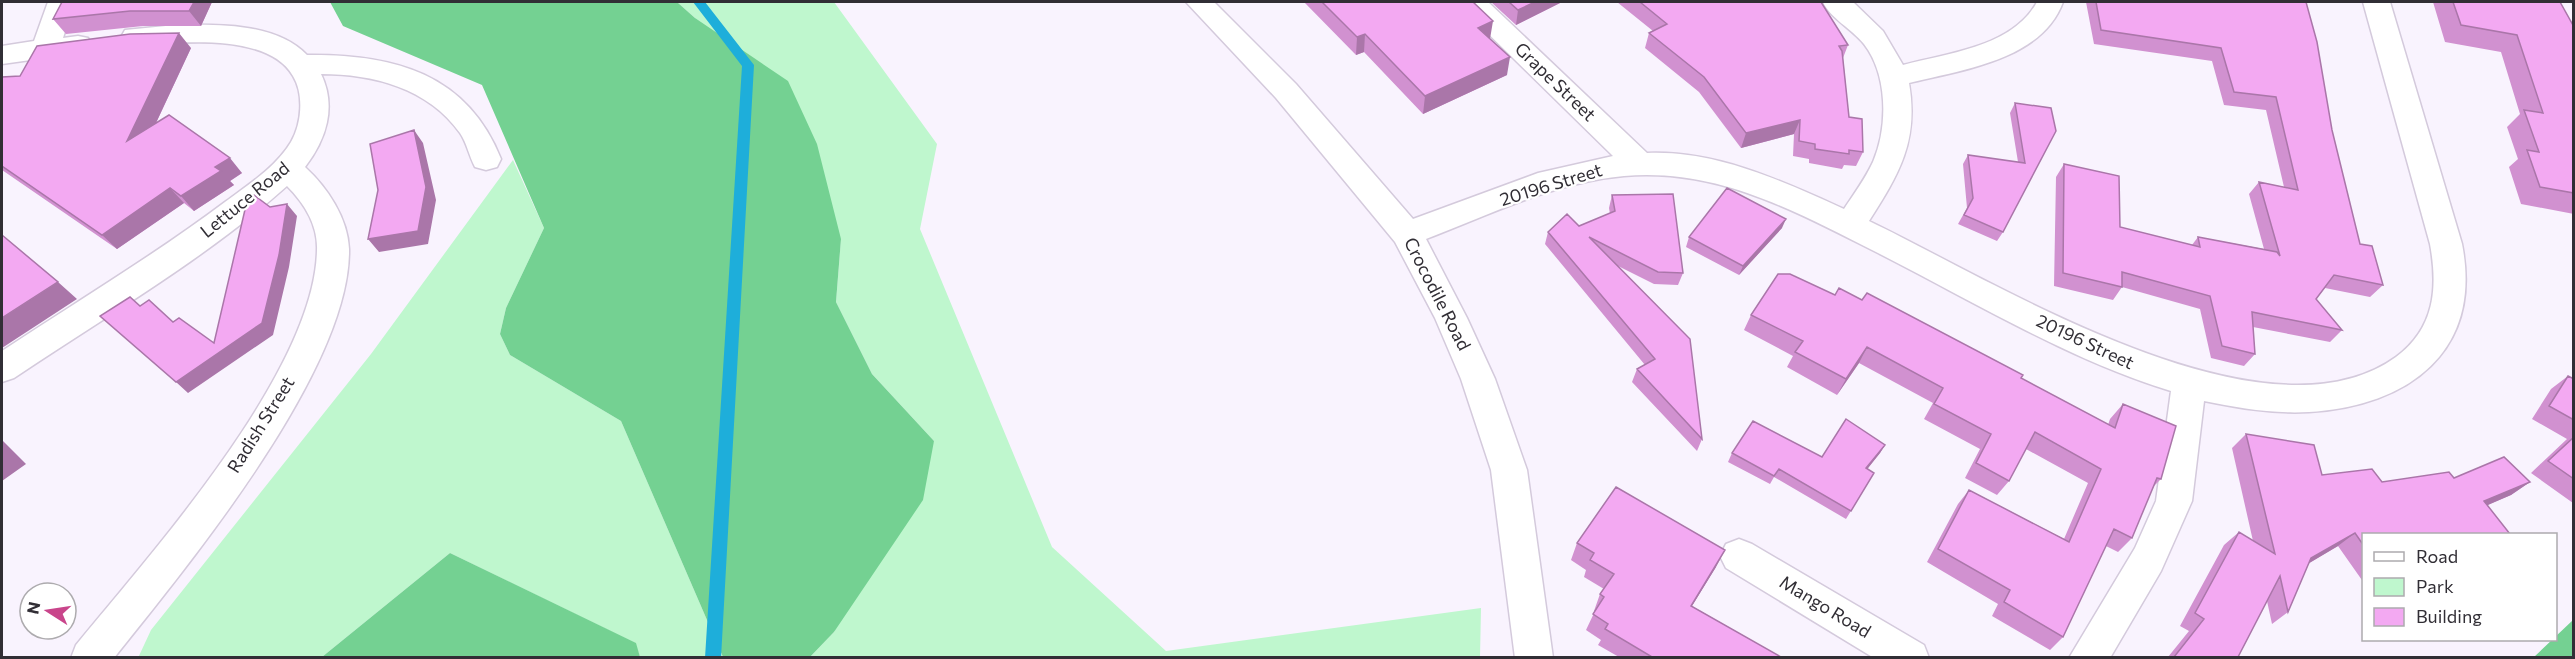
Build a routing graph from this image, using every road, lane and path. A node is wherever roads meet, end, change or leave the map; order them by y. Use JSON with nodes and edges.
{"nodes":[{"id":1,"x":61,"y":2,"type":"edge"},
{"id":2,"x":1199,"y":2,"type":"edge"},
{"id":3,"x":1472,"y":2,"type":"edge"},
{"id":4,"x":1836,"y":2,"type":"edge"},
{"id":5,"x":2050,"y":2,"type":"edge"},
{"id":6,"x":2377,"y":2,"type":"edge"},
{"id":7,"x":45,"y":50,"type":"junction"},
{"id":8,"x":2,"y":55,"type":"edge"},
{"id":9,"x":301,"y":65,"type":"junction"},
{"id":10,"x":1893,"y":77,"type":"junction"},
{"id":11,"x":486,"y":159,"type":"dead end"},
{"id":12,"x":1638,"y":163,"type":"junction"},
{"id":13,"x":288,"y":169,"type":"junction"},
{"id":14,"x":1850,"y":225,"type":"junction"},
{"id":15,"x":1407,"y":234,"type":"junction"},
{"id":16,"x":2,"y":368,"type":"edge"},
{"id":17,"x":2189,"y":384,"type":"junction"},
{"id":18,"x":1739,"y":556,"type":"dead end"},
{"id":19,"x":90,"y":657,"type":"edge"},
{"id":20,"x":1534,"y":657,"type":"edge"},
{"id":21,"x":1910,"y":657,"type":"edge"},
{"id":22,"x":2088,"y":657,"type":"edge"}],
"edges":[{"from":1,"to":7,"type":"street"},
{"from":2,"to":15,"type":"street","name":"Crocodile Road"},
{"from":3,"to":12,"type":"street","name":"Grape Street"},
{"from":4,"to":10,"type":"street"},
{"from":5,"to":10,"type":"street"},
{"from":6,"to":17,"type":"street","name":"20196 Street"},
{"from":7,"to":8,"type":"street"},
{"from":7,"to":9,"type":"street"},
{"from":9,"to":11,"type":"street"},
{"from":9,"to":13,"type":"street","name":"Lettuce Road"},
{"from":10,"to":14,"type":"street"},
{"from":12,"to":14,"type":"street","name":"20196 Street"},
{"from":12,"to":15,"type":"street","name":"20196 Street"},
{"from":13,"to":16,"type":"street","name":"Lettuce Road"},
{"from":13,"to":19,"type":"street","name":"Radish Street"},
{"from":14,"to":17,"type":"street","name":"20196 Street"},
{"from":15,"to":20,"type":"street","name":"Crocodile Road"},
{"from":17,"to":22,"type":"street"},
{"from":18,"to":21,"type":"street","name":"Mango Road"}]}
